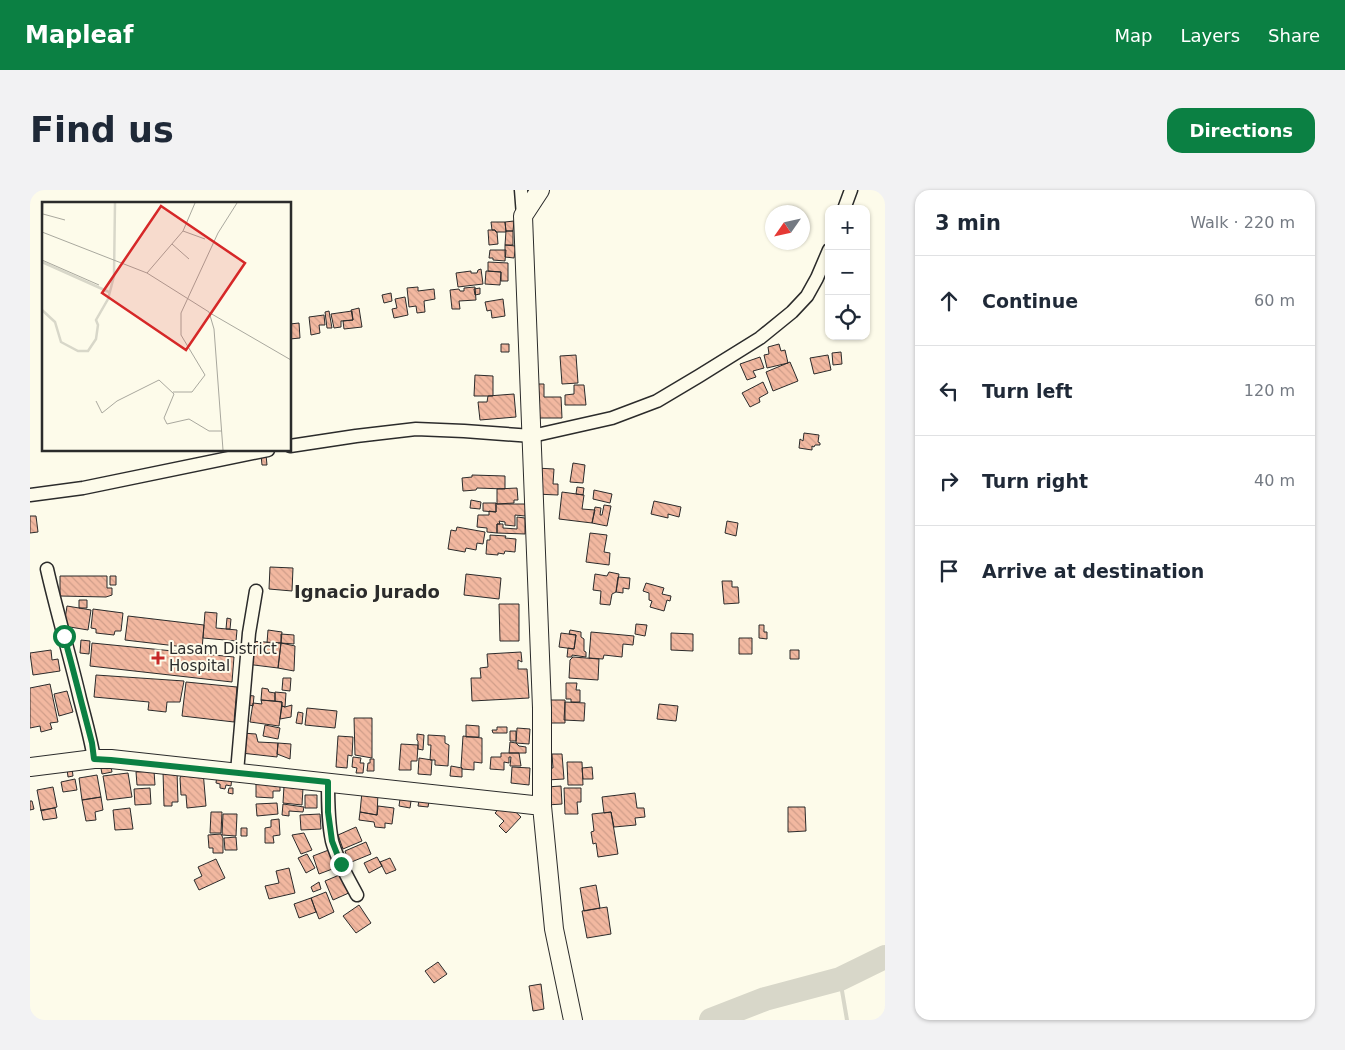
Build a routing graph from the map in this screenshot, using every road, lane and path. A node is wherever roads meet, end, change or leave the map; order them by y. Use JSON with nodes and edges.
{"nodes":[{"id":1,"x":521,"y":190,"type":"edge"},
{"id":2,"x":540,"y":190,"type":"edge"},
{"id":3,"x":851,"y":190,"type":"edge"},
{"id":4,"x":845,"y":205,"type":"edge"},
{"id":5,"x":523,"y":216,"type":"junction"},
{"id":6,"x":825,"y":259,"type":"edge"},
{"id":7,"x":532,"y":436,"type":"junction"},
{"id":8,"x":291,"y":446,"type":"edge"},
{"id":9,"x":263,"y":451,"type":"edge"},
{"id":10,"x":30,"y":495,"type":"edge"},
{"id":11,"x":47,"y":569,"type":"dead end"},
{"id":12,"x":256,"y":590,"type":"dead end"},
{"id":13,"x":94,"y":759,"type":"junction"},
{"id":14,"x":30,"y":767,"type":"edge"},
{"id":15,"x":237,"y":772,"type":"junction"},
{"id":16,"x":328,"y":782,"type":"junction"},
{"id":17,"x":542,"y":806,"type":"junction"},
{"id":18,"x":357,"y":895,"type":"dead end"},
{"id":19,"x":572,"y":1018,"type":"edge"}],
"edges":[{"from":1,"to":5,"type":"street"},
{"from":2,"to":5,"type":"street"},
{"from":3,"to":4,"type":"street"},
{"from":5,"to":7,"type":"street"},
{"from":6,"to":7,"type":"street"},
{"from":7,"to":8,"type":"street"},
{"from":7,"to":17,"type":"street"},
{"from":9,"to":10,"type":"street"},
{"from":11,"to":13,"type":"street"},
{"from":12,"to":15,"type":"street"},
{"from":13,"to":14,"type":"street"},
{"from":13,"to":15,"type":"street"},
{"from":15,"to":16,"type":"street"},
{"from":16,"to":17,"type":"street"},
{"from":16,"to":18,"type":"street"},
{"from":17,"to":19,"type":"street"}]}
